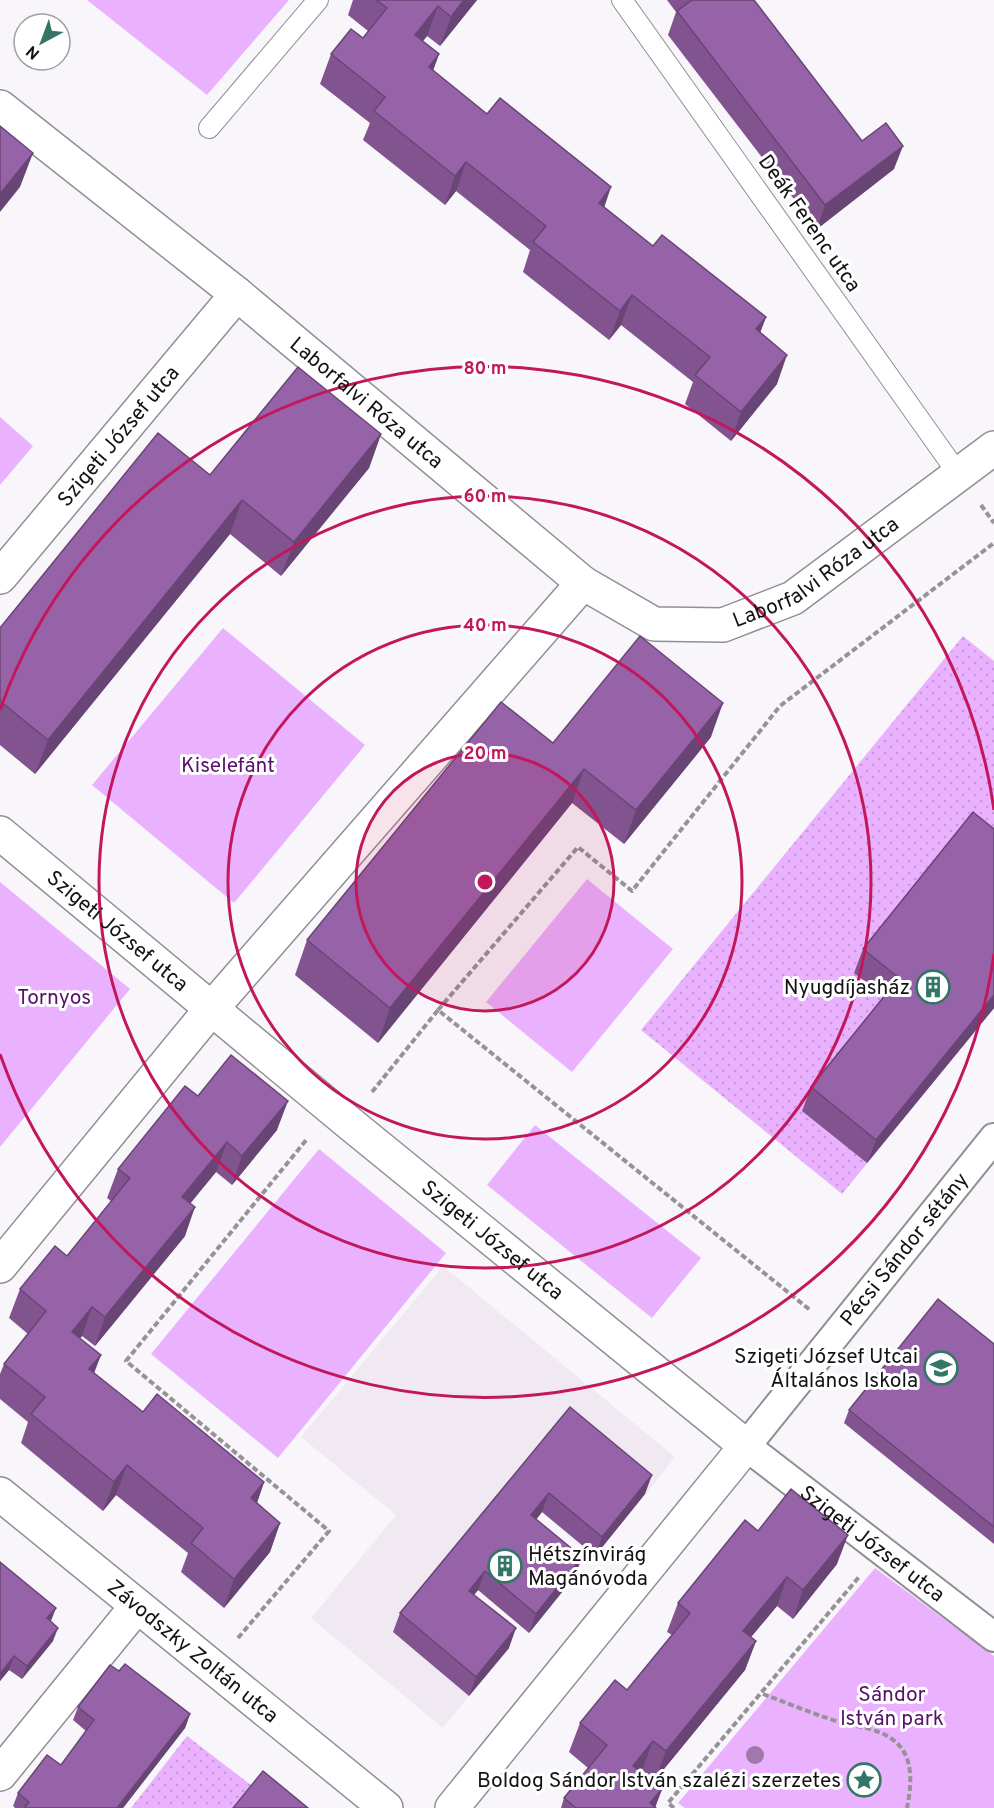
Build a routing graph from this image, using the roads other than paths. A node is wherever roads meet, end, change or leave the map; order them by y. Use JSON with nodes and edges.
{"nodes":[{"id":1,"x":318,"y":0,"type":"edge"},
{"id":2,"x":622,"y":0,"type":"edge"},
{"id":3,"x":0,"y":107,"type":"edge"},
{"id":4,"x":210,"y":128,"type":"dead end"},
{"id":5,"x":237,"y":294,"type":"junction"},
{"id":6,"x":994,"y":448,"type":"edge"},
{"id":7,"x":959,"y":475,"type":"junction"},
{"id":8,"x":0,"y":577,"type":"edge"},
{"id":9,"x":583,"y":583,"type":"junction"},
{"id":10,"x":0,"y":833,"type":"edge"},
{"id":11,"x":212,"y":1008,"type":"junction"},
{"id":12,"x":994,"y":1138,"type":"edge"},
{"id":13,"x":0,"y":1266,"type":"edge"},
{"id":14,"x":746,"y":1446,"type":"junction"},
{"id":15,"x":0,"y":1494,"type":"edge"},
{"id":16,"x":137,"y":1606,"type":"junction"},
{"id":17,"x":994,"y":1637,"type":"edge"},
{"id":18,"x":0,"y":1774,"type":"edge"},
{"id":19,"x":386,"y":1808,"type":"edge"},
{"id":20,"x":452,"y":1808,"type":"edge"}],
"edges":[{"from":1,"to":4,"type":"lane"},
{"from":2,"to":7,"type":"lane","name":"Deák Ferenc utca"},
{"from":3,"to":5,"type":"street","name":"Laborfalvi Róza utca"},
{"from":5,"to":8,"type":"street","name":"Szigeti József utca"},
{"from":5,"to":9,"type":"street","name":"Laborfalvi Róza utca"},
{"from":6,"to":7,"type":"street","name":"Laborfalvi Róza utca"},
{"from":7,"to":9,"type":"street","name":"Laborfalvi Róza utca"},
{"from":9,"to":11,"type":"street"},
{"from":10,"to":11,"type":"street","name":"Szigeti József utca"},
{"from":11,"to":13,"type":"street"},
{"from":11,"to":14,"type":"street","name":"Szigeti József utca"},
{"from":12,"to":14,"type":"street","name":"Pécsi Sándor sétány"},
{"from":14,"to":17,"type":"street","name":"Szigeti József utca"},
{"from":14,"to":20,"type":"street","name":"Pécsi Sándor sétány"},
{"from":15,"to":16,"type":"street","name":"Závodszky Zoltán utca"},
{"from":16,"to":18,"type":"street"},
{"from":16,"to":19,"type":"street","name":"Závodszky Zoltán utca"}]}
